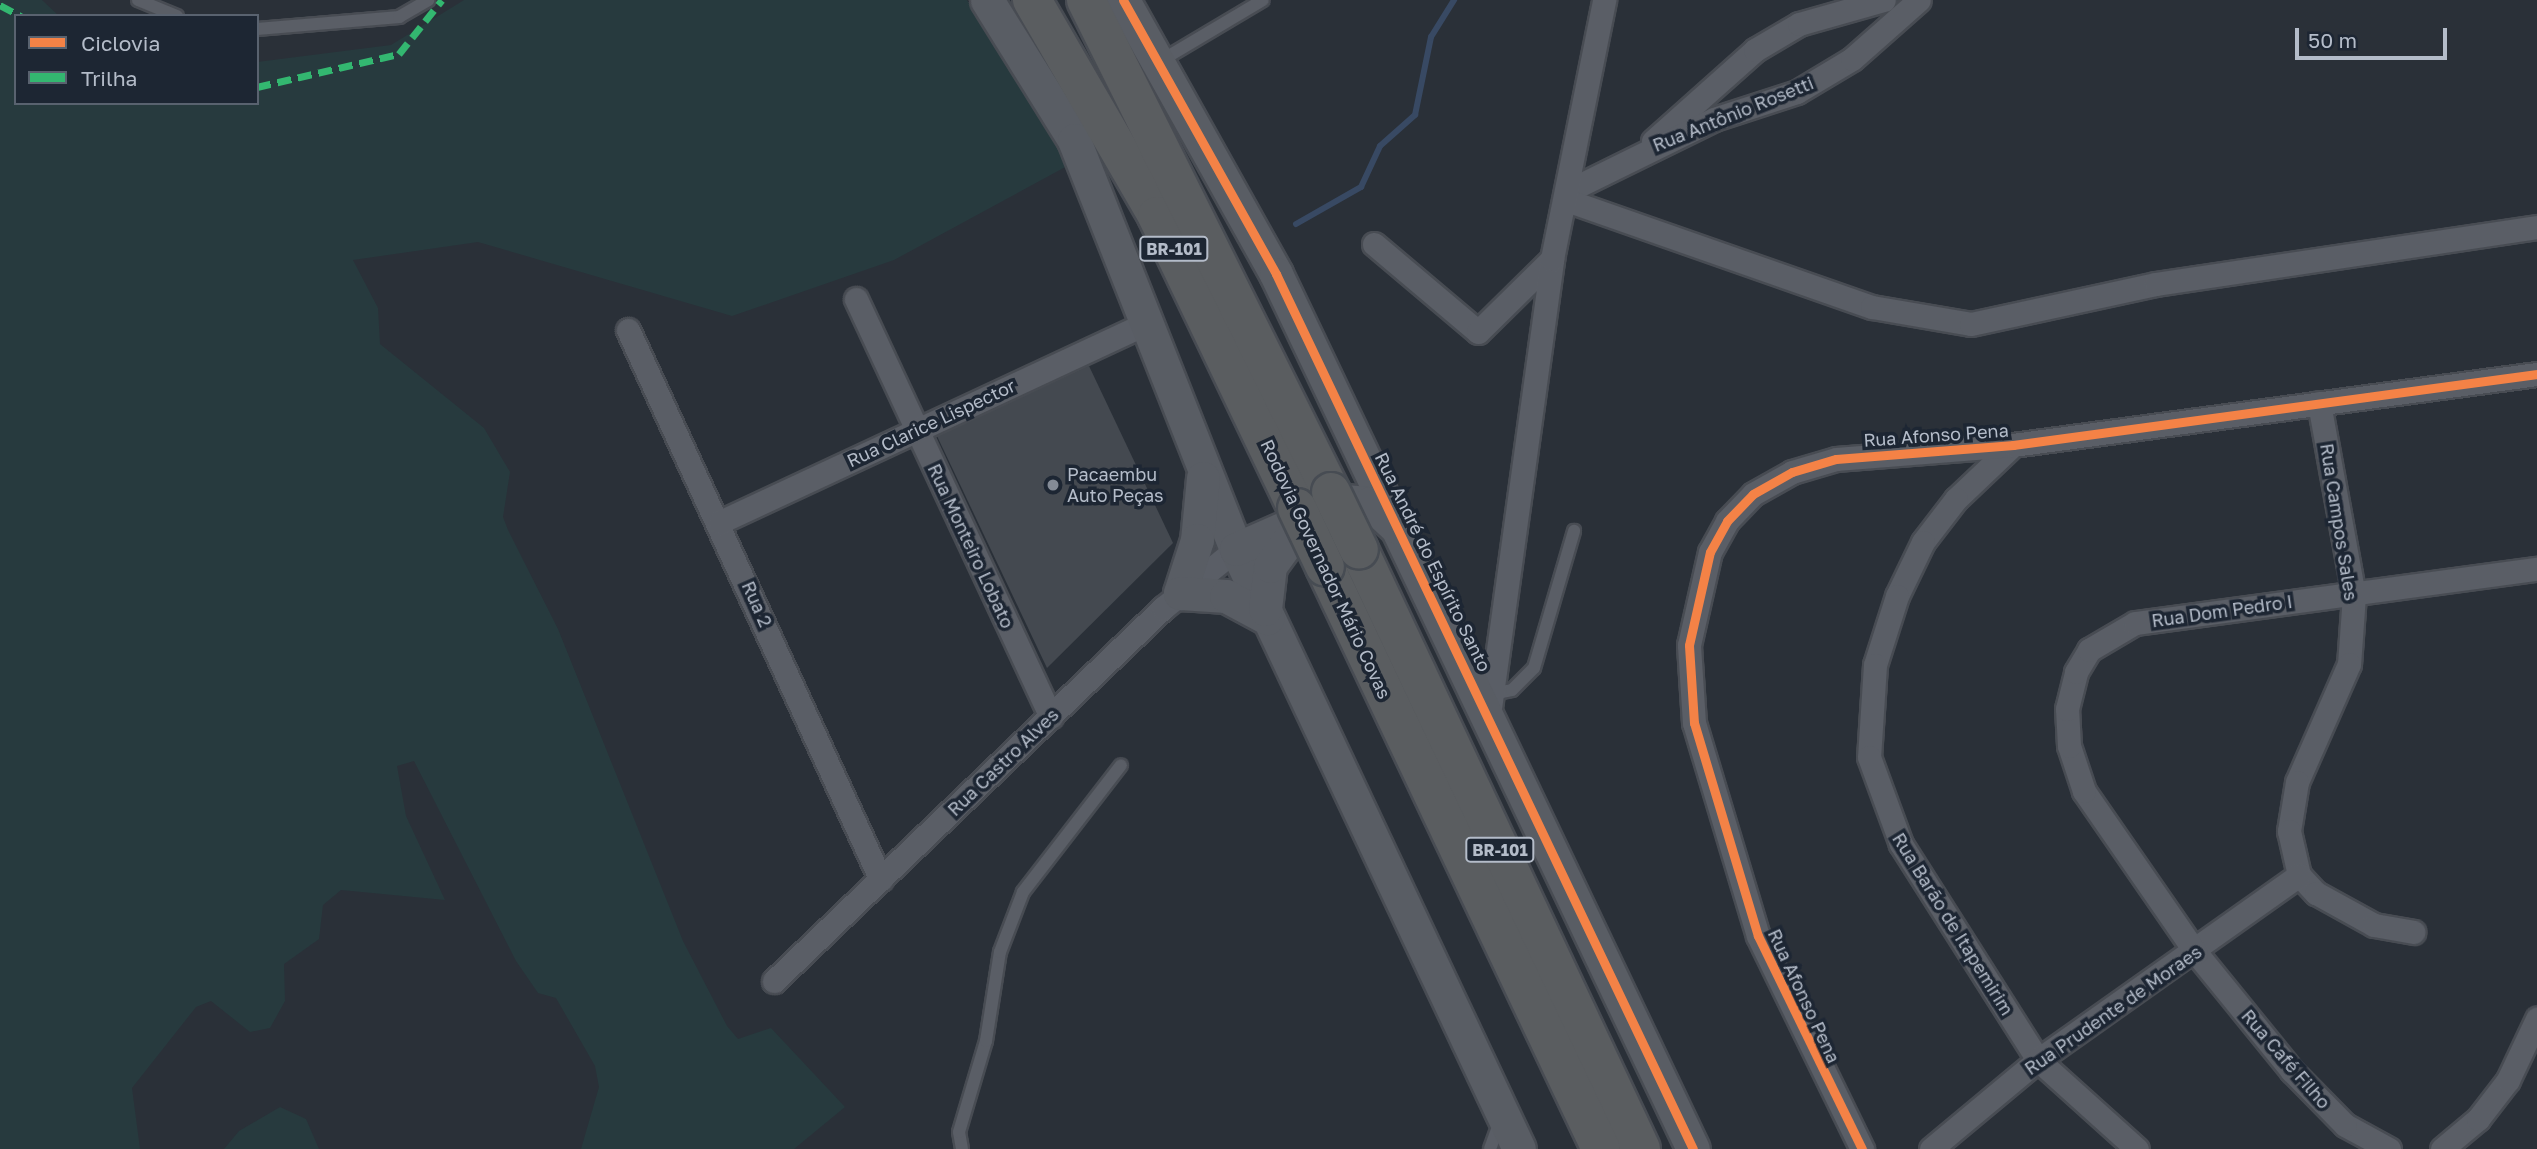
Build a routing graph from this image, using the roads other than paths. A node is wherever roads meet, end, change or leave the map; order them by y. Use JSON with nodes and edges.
{"nodes":[{"id":1,"x":138,"y":0,"type":"edge"},
{"id":2,"x":429,"y":0,"type":"edge"},
{"id":3,"x":987,"y":0,"type":"edge"},
{"id":4,"x":1032,"y":0,"type":"edge"},
{"id":5,"x":1086,"y":0,"type":"edge"},
{"id":6,"x":1123,"y":0,"type":"edge"},
{"id":7,"x":1141,"y":0,"type":"edge"},
{"id":8,"x":1263,"y":0,"type":"edge"},
{"id":9,"x":1604,"y":0,"type":"edge"},
{"id":10,"x":1919,"y":0,"type":"edge"},
{"id":11,"x":1876,"y":2,"type":"edge"},
{"id":12,"x":172,"y":14,"type":"edge"},
{"id":13,"x":259,"y":29,"type":"edge"},
{"id":14,"x":1881,"y":35,"type":"junction"},
{"id":15,"x":1165,"y":66,"type":"junction"},
{"id":16,"x":1698,"y":98,"type":"junction"},
{"id":17,"x":1714,"y":119,"type":"junction"},
{"id":18,"x":1640,"y":153,"type":"junction"},
{"id":19,"x":1569,"y":196,"type":"junction"},
{"id":20,"x":2537,"y":227,"type":"edge"},
{"id":21,"x":1374,"y":244,"type":"dead end"},
{"id":22,"x":1552,"y":259,"type":"junction"},
{"id":23,"x":856,"y":299,"type":"dead end"},
{"id":24,"x":1143,"y":325,"type":"junction"},
{"id":25,"x":628,"y":330,"type":"dead end"},
{"id":26,"x":2537,"y":374,"type":"edge"},
{"id":27,"x":2319,"y":403,"type":"junction"},
{"id":28,"x":917,"y":430,"type":"junction"},
{"id":29,"x":2013,"y":445,"type":"junction"},
{"id":30,"x":1204,"y":472,"type":"junction"},
{"id":31,"x":1299,"y":515,"type":"junction"},
{"id":32,"x":720,"y":522,"type":"junction"},
{"id":33,"x":1574,"y":531,"type":"dead end"},
{"id":34,"x":1410,"y":544,"type":"junction"},
{"id":35,"x":1236,"y":549,"type":"junction"},
{"id":36,"x":2537,"y":569,"type":"edge"},
{"id":37,"x":1180,"y":593,"type":"junction"},
{"id":38,"x":2354,"y":595,"type":"junction"},
{"id":39,"x":1267,"y":618,"type":"junction"},
{"id":40,"x":1491,"y":705,"type":"junction"},
{"id":41,"x":1051,"y":716,"type":"junction"},
{"id":42,"x":1121,"y":765,"type":"dead end"},
{"id":43,"x":2299,"y":875,"type":"junction"},
{"id":44,"x":881,"y":880,"type":"junction"},
{"id":45,"x":2413,"y":932,"type":"dead end"},
{"id":46,"x":2196,"y":953,"type":"junction"},
{"id":47,"x":774,"y":981,"type":"dead end"},
{"id":48,"x":2537,"y":1019,"type":"edge"},
{"id":49,"x":2038,"y":1060,"type":"junction"},
{"id":50,"x":1502,"y":1114,"type":"junction"},
{"id":51,"x":962,"y":1149,"type":"edge"},
{"id":52,"x":1490,"y":1149,"type":"edge"},
{"id":53,"x":1519,"y":1149,"type":"edge"},
{"id":54,"x":1601,"y":1149,"type":"edge"},
{"id":55,"x":1641,"y":1149,"type":"edge"},
{"id":56,"x":1693,"y":1149,"type":"edge"},
{"id":57,"x":1862,"y":1149,"type":"edge"},
{"id":58,"x":1931,"y":1149,"type":"edge"},
{"id":59,"x":2137,"y":1149,"type":"edge"},
{"id":60,"x":2389,"y":1149,"type":"edge"},
{"id":61,"x":2442,"y":1149,"type":"edge"}],
"edges":[{"from":1,"to":12,"type":"lane"},
{"from":2,"to":13,"type":"lane"},
{"from":3,"to":24,"type":"street"},
{"from":4,"to":31,"type":"highway","name":"Rodovia Governador Mário Covas","number":"BR-101"},
{"from":5,"to":55,"type":"highway","name":"Rodovia Governador Mário Covas","number":"BR-101","bridge":true},
{"from":6,"to":15,"type":"street","name":"Rua André do Espírito Santo"},
{"from":7,"to":15,"type":"street"},
{"from":8,"to":15,"type":"lane"},
{"from":9,"to":19,"type":"street","name":"Rua André do Espírito Santo"},
{"from":10,"to":14,"type":"street","name":"Rua Antônio Rosetti"},
{"from":11,"to":14,"type":"street"},
{"from":11,"to":16,"type":"street"},
{"from":14,"to":17,"type":"street","name":"Rua Antônio Rosetti"},
{"from":15,"to":34,"type":"street","name":"Rua André do Espírito Santo"},
{"from":16,"to":17,"type":"street"},
{"from":16,"to":18,"type":"street"},
{"from":17,"to":18,"type":"street","name":"Rua Antônio Rosetti"},
{"from":18,"to":19,"type":"street","name":"Rua Antônio Rosetti"},
{"from":19,"to":20,"type":"street"},
{"from":19,"to":22,"type":"street","name":"Rua André do Espírito Santo"},
{"from":21,"to":22,"type":"street"},
{"from":22,"to":40,"type":"street","name":"Rua André do Espírito Santo"},
{"from":23,"to":28,"type":"street","name":"Rua Monteiro Lobato"},
{"from":24,"to":28,"type":"street","name":"Rua Clarice Lispector"},
{"from":24,"to":30,"type":"street"},
{"from":25,"to":32,"type":"street","name":"Rua 2"},
{"from":26,"to":27,"type":"street","name":"Rua Afonso Pena"},
{"from":27,"to":29,"type":"street","name":"Rua Afonso Pena"},
{"from":27,"to":38,"type":"street","name":"Rua Campos Sales"},
{"from":28,"to":32,"type":"street","name":"Rua Clarice Lispector"},
{"from":28,"to":41,"type":"street","name":"Rua Monteiro Lobato"},
{"from":29,"to":49,"type":"street","name":"Rua Barão de Itapemirim"},
{"from":29,"to":57,"type":"street","name":"Rua Afonso Pena"},
{"from":30,"to":35,"type":"street"},
{"from":30,"to":37,"type":"street"},
{"from":31,"to":34,"type":"street"},
{"from":31,"to":35,"type":"street"},
{"from":31,"to":39,"type":"street"},
{"from":31,"to":54,"type":"highway","name":"Rodovia Governador Mário Covas","number":"BR-101","bridge":true},
{"from":32,"to":44,"type":"street","name":"Rua 2"},
{"from":33,"to":40,"type":"lane"},
{"from":34,"to":40,"type":"street","name":"Rua André do Espírito Santo"},
{"from":35,"to":37,"type":"street","name":"Rua Castro Alves"},
{"from":35,"to":39,"type":"street"},
{"from":36,"to":38,"type":"street","name":"Rua Dom Pedro I"},
{"from":37,"to":39,"type":"street"},
{"from":37,"to":41,"type":"street","name":"Rua Castro Alves"},
{"from":38,"to":43,"type":"street","name":"Rua Campos Sales"},
{"from":38,"to":46,"type":"street","name":"Rua Dom Pedro I"},
{"from":39,"to":50,"type":"street"},
{"from":40,"to":56,"type":"street","name":"Rua André do Espírito Santo"},
{"from":41,"to":44,"type":"street","name":"Rua Castro Alves"},
{"from":42,"to":51,"type":"lane"},
{"from":43,"to":45,"type":"street"},
{"from":43,"to":46,"type":"street","name":"Rua Prudente de Moraes"},
{"from":44,"to":47,"type":"street","name":"Rua Castro Alves"},
{"from":46,"to":49,"type":"street","name":"Rua Prudente de Moraes"},
{"from":46,"to":60,"type":"street","name":"Rua Café Filho"},
{"from":48,"to":61,"type":"street"},
{"from":49,"to":58,"type":"street","name":"Rua Prudente de Moraes"},
{"from":49,"to":59,"type":"street","name":"Rua Barão de Itapemirim"},
{"from":50,"to":52,"type":"lane"},
{"from":50,"to":53,"type":"street"}]}
